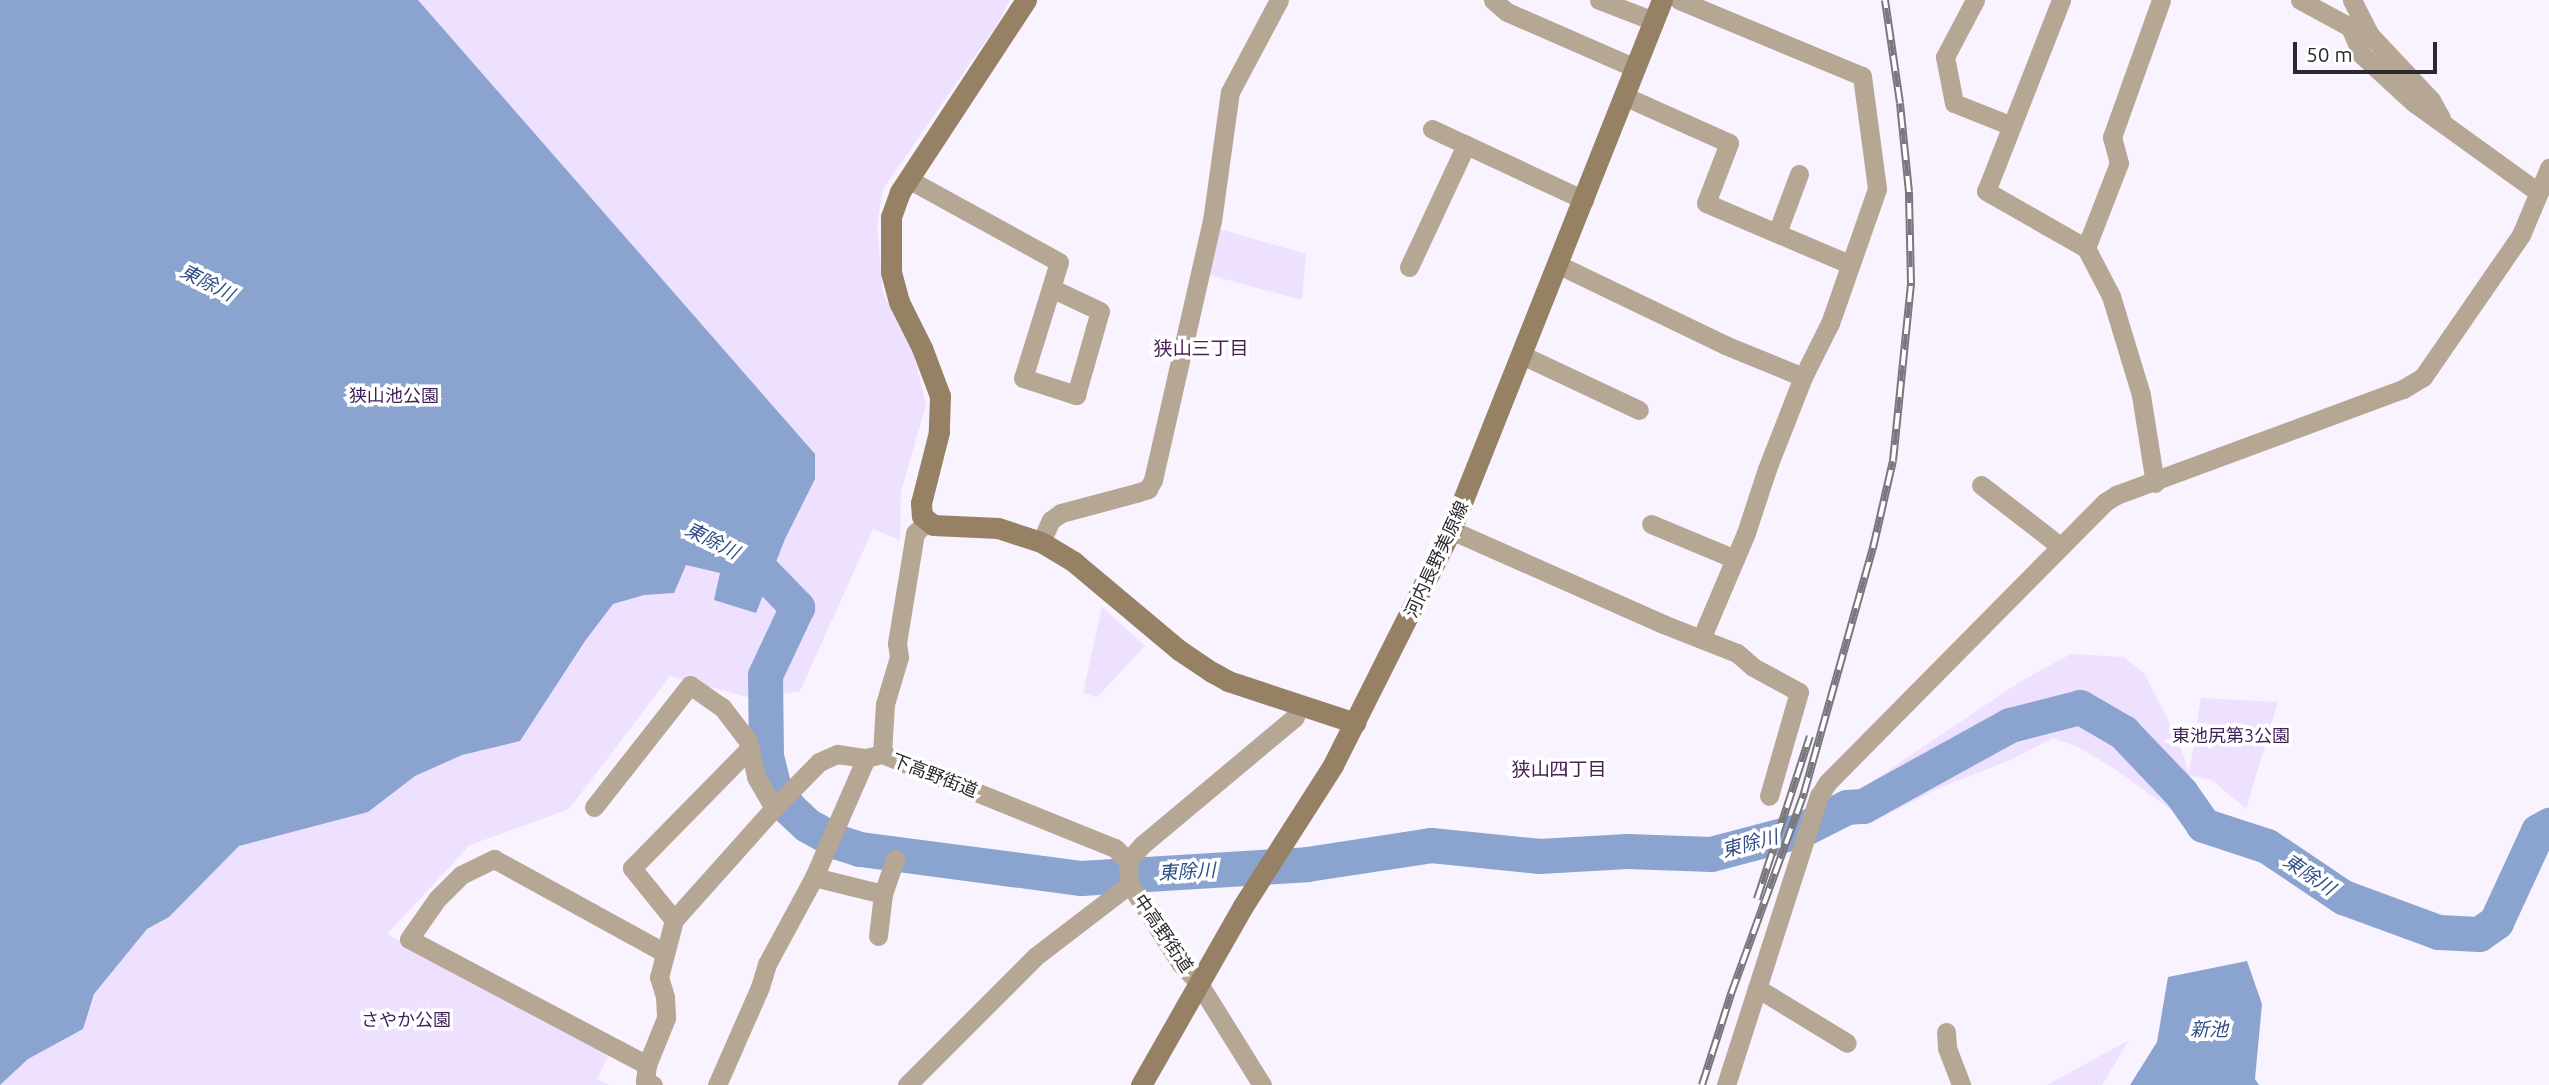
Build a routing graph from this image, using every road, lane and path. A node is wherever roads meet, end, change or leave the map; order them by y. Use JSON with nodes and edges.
{"nodes":[{"id":1,"x":1026,"y":0,"type":"edge"},
{"id":2,"x":1279,"y":0,"type":"edge"},
{"id":3,"x":1493,"y":0,"type":"edge"},
{"id":4,"x":1599,"y":0,"type":"edge"},
{"id":5,"x":1662,"y":0,"type":"edge"},
{"id":6,"x":1679,"y":0,"type":"edge"},
{"id":7,"x":1975,"y":0,"type":"edge"},
{"id":8,"x":2061,"y":0,"type":"edge"},
{"id":9,"x":2161,"y":0,"type":"edge"},
{"id":10,"x":2300,"y":0,"type":"edge"},
{"id":11,"x":2352,"y":0,"type":"edge"},
{"id":12,"x":1654,"y":21,"type":"junction"},
{"id":13,"x":1635,"y":68,"type":"junction"},
{"id":14,"x":1624,"y":96,"type":"junction"},
{"id":15,"x":2445,"y":125,"type":"junction"},
{"id":16,"x":2012,"y":126,"type":"junction"},
{"id":17,"x":1432,"y":128,"type":"dead end"},
{"id":18,"x":1466,"y":145,"type":"junction"},
{"id":19,"x":2549,"y":167,"type":"edge"},
{"id":20,"x":1799,"y":174,"type":"dead end"},
{"id":21,"x":908,"y":179,"type":"junction"},
{"id":22,"x":2539,"y":194,"type":"junction"},
{"id":23,"x":1584,"y":200,"type":"junction"},
{"id":24,"x":1777,"y":233,"type":"junction"},
{"id":25,"x":2085,"y":248,"type":"junction"},
{"id":26,"x":1849,"y":264,"type":"junction"},
{"id":27,"x":1559,"y":265,"type":"junction"},
{"id":28,"x":1409,"y":267,"type":"dead end"},
{"id":29,"x":1051,"y":288,"type":"junction"},
{"id":30,"x":1522,"y":355,"type":"junction"},
{"id":31,"x":1803,"y":377,"type":"junction"},
{"id":32,"x":1639,"y":410,"type":"dead end"},
{"id":33,"x":2155,"y":483,"type":"junction"},
{"id":34,"x":1980,"y":485,"type":"dead end"},
{"id":35,"x":927,"y":523,"type":"junction"},
{"id":36,"x":1651,"y":524,"type":"dead end"},
{"id":37,"x":1451,"y":530,"type":"junction"},
{"id":38,"x":1041,"y":542,"type":"junction"},
{"id":39,"x":2060,"y":546,"type":"junction"},
{"id":40,"x":1735,"y":559,"type":"junction"},
{"id":41,"x":1701,"y":639,"type":"junction"},
{"id":42,"x":1298,"y":705,"type":"junction"},
{"id":43,"x":1355,"y":723,"type":"junction"},
{"id":44,"x":750,"y":748,"type":"junction"},
{"id":45,"x":874,"y":756,"type":"junction"},
{"id":46,"x":1769,"y":796,"type":"dead end"},
{"id":47,"x":780,"y":802,"type":"junction"},
{"id":48,"x":594,"y":807,"type":"dead end"},
{"id":49,"x":895,"y":859,"type":"dead end"},
{"id":50,"x":1129,"y":874,"type":"junction"},
{"id":51,"x":814,"y":877,"type":"junction"},
{"id":52,"x":883,"y":894,"type":"junction"},
{"id":53,"x":674,"y":920,"type":"junction"},
{"id":54,"x":878,"y":936,"type":"dead end"},
{"id":55,"x":664,"y":953,"type":"junction"},
{"id":56,"x":1198,"y":982,"type":"junction"},
{"id":57,"x":1757,"y":988,"type":"junction"},
{"id":58,"x":1946,"y":1032,"type":"dead end"},
{"id":59,"x":1847,"y":1043,"type":"dead end"},
{"id":60,"x":647,"y":1065,"type":"junction"},
{"id":61,"x":1954,"y":1081,"type":"edge"},
{"id":62,"x":653,"y":1085,"type":"edge"},
{"id":63,"x":717,"y":1085,"type":"edge"},
{"id":64,"x":907,"y":1085,"type":"edge"},
{"id":65,"x":1141,"y":1085,"type":"edge"},
{"id":66,"x":1262,"y":1085,"type":"edge"},
{"id":67,"x":1726,"y":1085,"type":"edge"}],
"edges":[{"from":1,"to":21,"type":"main road"},
{"from":2,"to":38,"type":"street"},
{"from":3,"to":13,"type":"street"},
{"from":4,"to":12,"type":"street"},
{"from":5,"to":12,"type":"main road","name":"河内長野美原線"},
{"from":6,"to":26,"type":"street"},
{"from":7,"to":16,"type":"street"},
{"from":8,"to":16,"type":"street"},
{"from":9,"to":25,"type":"street"},
{"from":10,"to":15,"type":"street"},
{"from":11,"to":15,"type":"street"},
{"from":12,"to":13,"type":"main road","name":"河内長野美原線"},
{"from":13,"to":14,"type":"main road","name":"河内長野美原線"},
{"from":14,"to":23,"type":"main road","name":"河内長野美原線"},
{"from":14,"to":24,"type":"street"},
{"from":15,"to":22,"type":"street"},
{"from":16,"to":25,"type":"street"},
{"from":17,"to":18,"type":"street"},
{"from":18,"to":23,"type":"street"},
{"from":18,"to":28,"type":"street"},
{"from":19,"to":22,"type":"street"},
{"from":20,"to":24,"type":"street"},
{"from":21,"to":29,"type":"street"},
{"from":21,"to":35,"type":"main road"},
{"from":22,"to":33,"type":"street"},
{"from":23,"to":27,"type":"main road","name":"河内長野美原線"},
{"from":24,"to":26,"type":"street"},
{"from":25,"to":33,"type":"street"},
{"from":26,"to":31,"type":"street"},
{"from":27,"to":30,"type":"main road","name":"河内長野美原線"},
{"from":27,"to":31,"type":"street"},
{"from":29,"to":29,"type":"street"},
{"from":30,"to":32,"type":"street"},
{"from":30,"to":37,"type":"main road","name":"河内長野美原線"},
{"from":31,"to":40,"type":"street"},
{"from":33,"to":39,"type":"street"},
{"from":34,"to":39,"type":"street"},
{"from":35,"to":38,"type":"main road"},
{"from":35,"to":45,"type":"street","name":"下高野街道"},
{"from":36,"to":40,"type":"street"},
{"from":37,"to":41,"type":"street"},
{"from":37,"to":43,"type":"main road","name":"河内長野美原線"},
{"from":38,"to":42,"type":"main road"},
{"from":39,"to":57,"type":"street"},
{"from":40,"to":41,"type":"street"},
{"from":41,"to":46,"type":"street"},
{"from":42,"to":43,"type":"main road"},
{"from":42,"to":50,"type":"street"},
{"from":43,"to":56,"type":"main road","name":"河内長野美原線"},
{"from":44,"to":47,"type":"street"},
{"from":44,"to":48,"type":"street"},
{"from":44,"to":53,"type":"street"},
{"from":45,"to":47,"type":"street"},
{"from":45,"to":50,"type":"street","name":"下高野街道"},
{"from":45,"to":51,"type":"street"},
{"from":47,"to":53,"type":"street"},
{"from":49,"to":52,"type":"street"},
{"from":50,"to":56,"type":"street","name":"中高野街道"},
{"from":50,"to":64,"type":"street"},
{"from":51,"to":52,"type":"street"},
{"from":51,"to":63,"type":"street"},
{"from":52,"to":54,"type":"street"},
{"from":53,"to":55,"type":"street"},
{"from":55,"to":60,"type":"street"},
{"from":55,"to":60,"type":"street"},
{"from":56,"to":65,"type":"main road","name":"河内長野美原線"},
{"from":56,"to":66,"type":"street","name":"中高野街道"},
{"from":57,"to":59,"type":"street"},
{"from":57,"to":67,"type":"street"},
{"from":58,"to":61,"type":"street"},
{"from":60,"to":62,"type":"street"}]}
